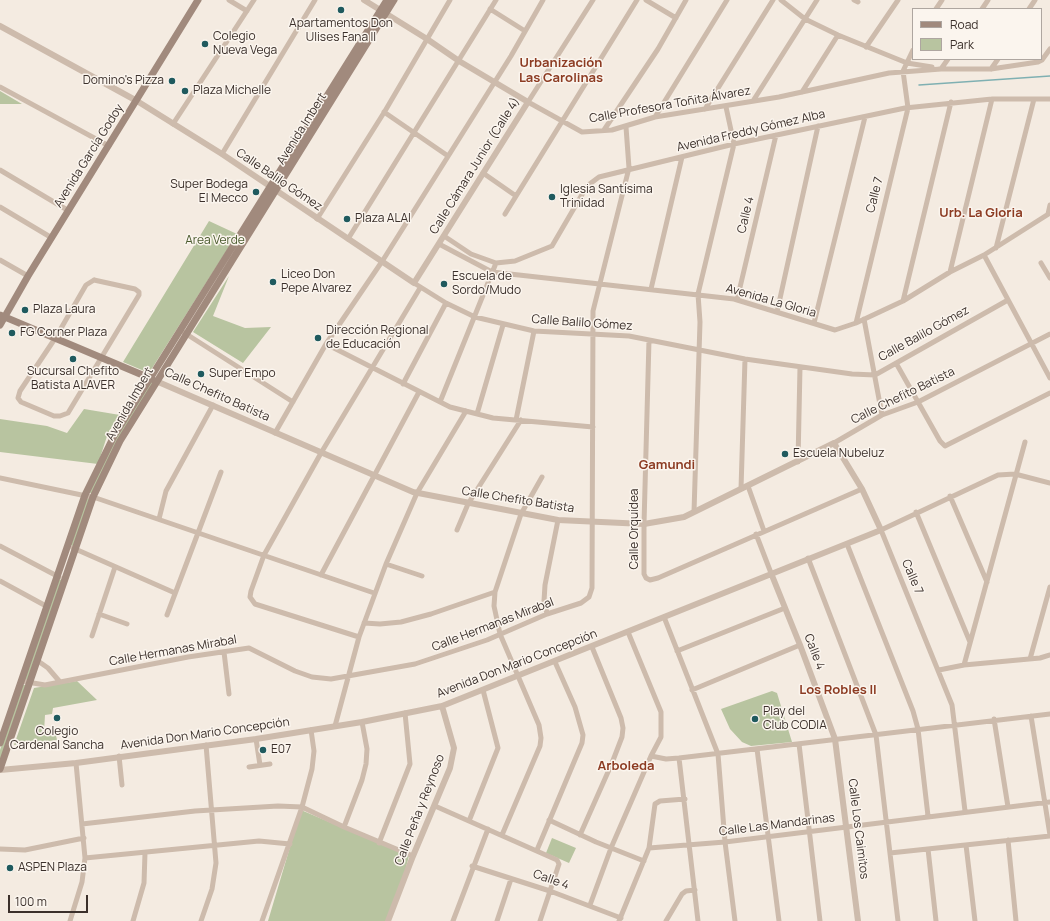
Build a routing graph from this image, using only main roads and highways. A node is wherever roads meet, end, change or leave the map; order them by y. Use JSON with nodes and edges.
{"nodes":[{"id":1,"x":198,"y":0,"type":"edge"},
{"id":2,"x":387,"y":0,"type":"edge"},
{"id":3,"x":394,"y":0,"type":"edge"},
{"id":4,"x":383,"y":12,"type":"junction"},
{"id":5,"x":2,"y":316,"type":"edge"},
{"id":6,"x":0,"y":325,"type":"edge"},
{"id":7,"x":153,"y":379,"type":"junction"},
{"id":8,"x":71,"y":547,"type":"junction"},
{"id":9,"x":0,"y":743,"type":"edge"},
{"id":10,"x":0,"y":769,"type":"edge"}],
"edges":[{"from":1,"to":5,"type":"main road","name":"Avenida García Godoy"},
{"from":2,"to":4,"type":"main road","name":"Avenida Imbert"},
{"from":3,"to":4,"type":"main road","name":"Avenida Imbert"},
{"from":4,"to":7,"type":"main road","name":"Avenida Imbert"},
{"from":5,"to":6,"type":"main road","name":"Avenida García Godoy"},
{"from":5,"to":7,"type":"main road","name":"Calle Chefito Batista"},
{"from":7,"to":8,"type":"main road","name":"Avenida Imbert"},
{"from":7,"to":8,"type":"main road","name":"Avenida Imbert"},
{"from":8,"to":9,"type":"main road","name":"Avenida Imbert"},
{"from":8,"to":10,"type":"main road","name":"Avenida Imbert"}]}
